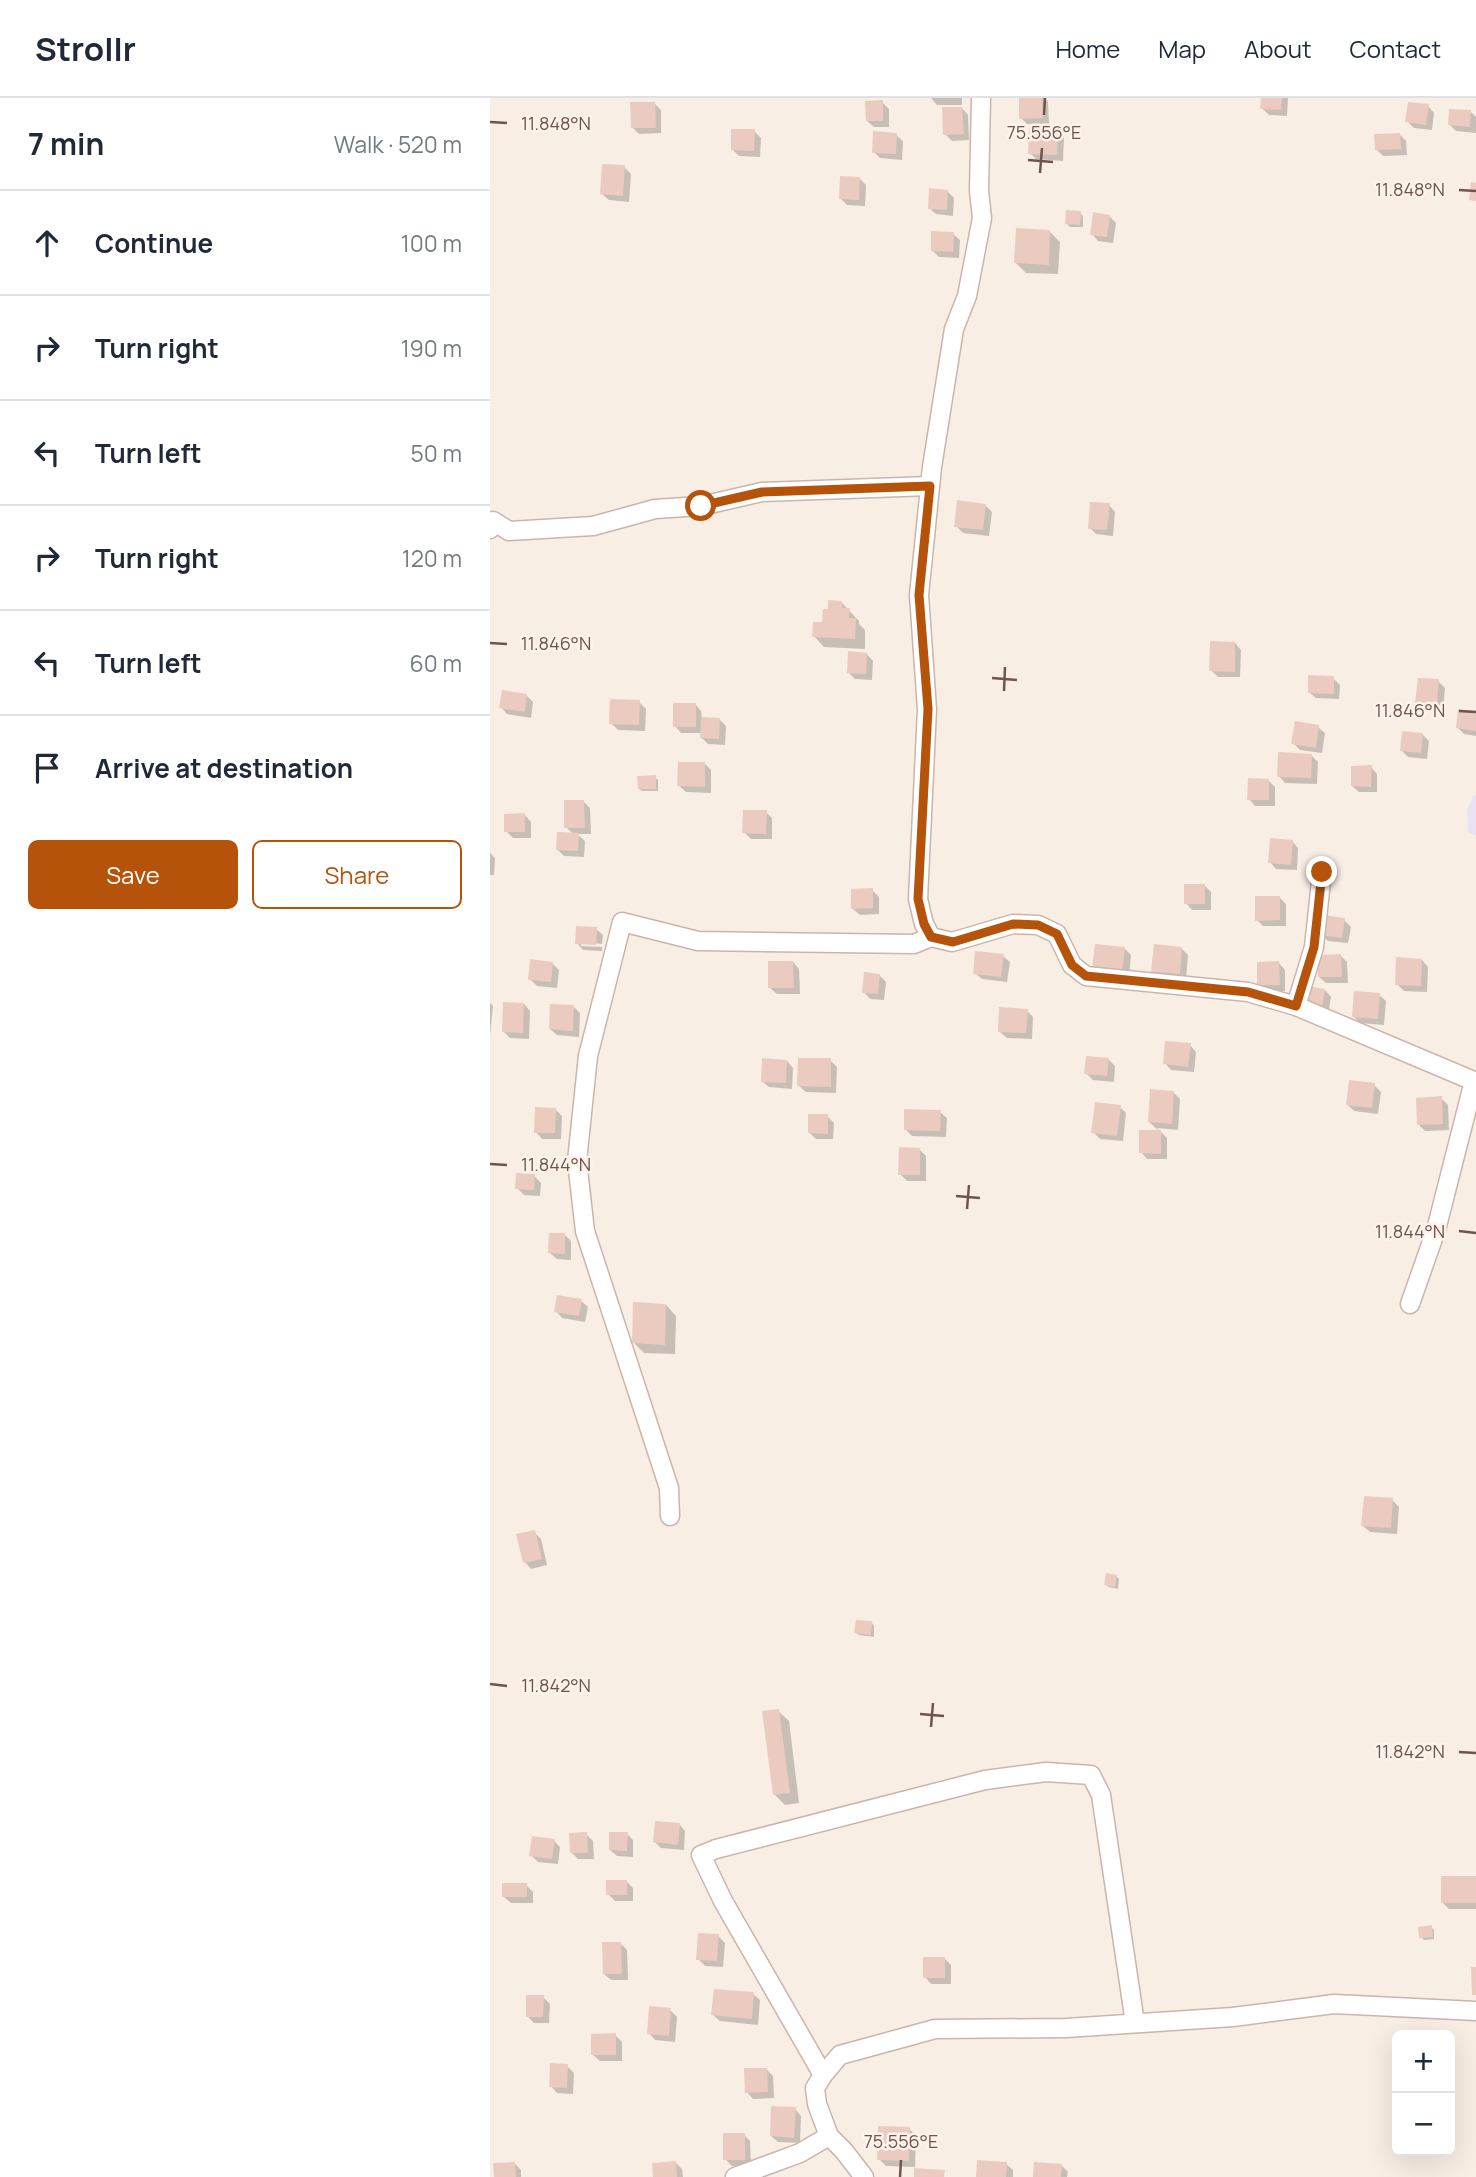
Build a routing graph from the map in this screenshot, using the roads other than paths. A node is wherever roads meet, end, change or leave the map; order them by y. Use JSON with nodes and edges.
{"nodes":[{"id":1,"x":981,"y":98,"type":"edge"},
{"id":2,"x":930,"y":486,"type":"junction"},
{"id":3,"x":490,"y":529,"type":"edge"},
{"id":4,"x":1322,"y":872,"type":"dead end"},
{"id":5,"x":931,"y":937,"type":"junction"},
{"id":6,"x":1296,"y":1006,"type":"junction"},
{"id":7,"x":1475,"y":1082,"type":"edge"},
{"id":8,"x":1410,"y":1304,"type":"dead end"},
{"id":9,"x":670,"y":1516,"type":"dead end"},
{"id":10,"x":1476,"y":2011,"type":"edge"},
{"id":11,"x":1135,"y":2023,"type":"junction"},
{"id":12,"x":823,"y":2074,"type":"junction"},
{"id":13,"x":829,"y":2136,"type":"junction"},
{"id":14,"x":735,"y":2177,"type":"edge"},
{"id":15,"x":864,"y":2177,"type":"edge"}],
"edges":[{"from":1,"to":2,"type":"street"},
{"from":2,"to":3,"type":"street"},
{"from":2,"to":5,"type":"street"},
{"from":4,"to":6,"type":"street"},
{"from":5,"to":6,"type":"street"},
{"from":5,"to":9,"type":"street"},
{"from":6,"to":7,"type":"street"},
{"from":7,"to":8,"type":"street"},
{"from":10,"to":11,"type":"street"},
{"from":11,"to":12,"type":"street"},
{"from":11,"to":12,"type":"street"},
{"from":12,"to":13,"type":"street"},
{"from":13,"to":14,"type":"street"},
{"from":13,"to":15,"type":"street"}]}
